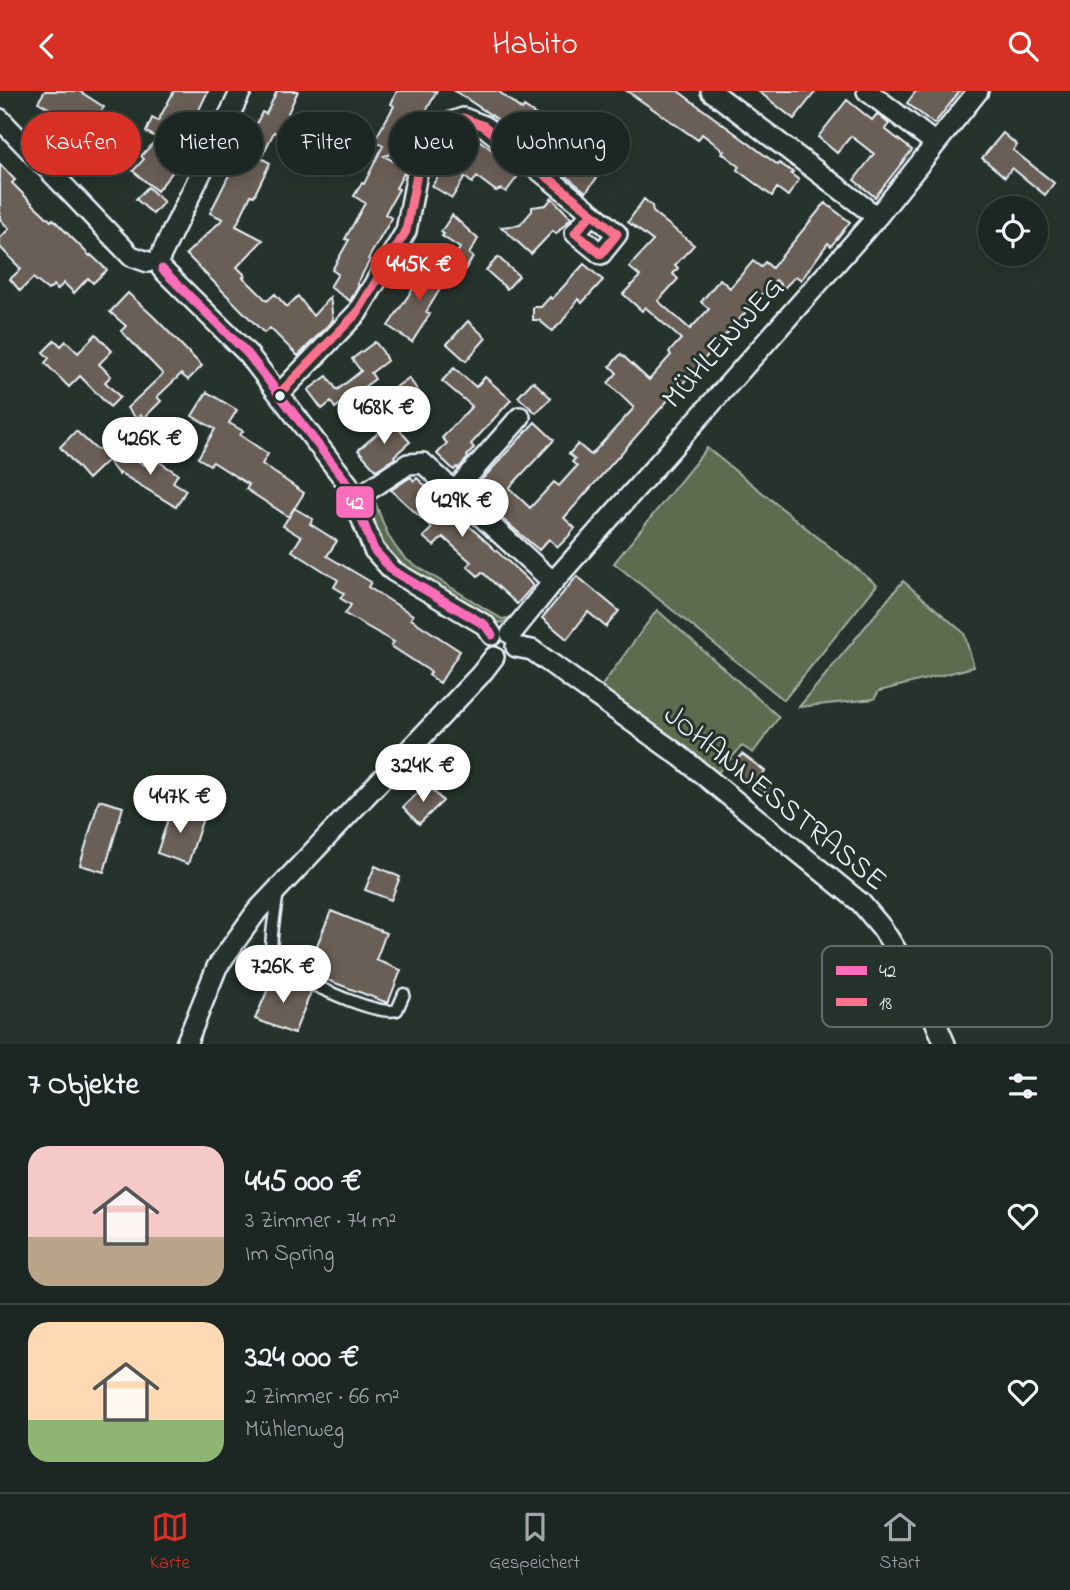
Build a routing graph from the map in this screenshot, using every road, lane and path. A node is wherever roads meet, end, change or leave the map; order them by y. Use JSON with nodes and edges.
{"nodes":[{"id":1,"x":241,"y":91,"type":"edge"},
{"id":2,"x":711,"y":91,"type":"edge"},
{"id":3,"x":867,"y":91,"type":"edge"},
{"id":4,"x":978,"y":91,"type":"edge"},
{"id":5,"x":0,"y":119,"type":"edge"},
{"id":6,"x":935,"y":143,"type":"junction"},
{"id":7,"x":592,"y":213,"type":"dead end"},
{"id":8,"x":877,"y":217,"type":"junction"},
{"id":9,"x":157,"y":263,"type":"junction"},
{"id":10,"x":279,"y":394,"type":"junction"},
{"id":11,"x":520,"y":417,"type":"dead end"},
{"id":12,"x":455,"y":491,"type":"junction"},
{"id":13,"x":355,"y":499,"type":"junction"},
{"id":14,"x":553,"y":582,"type":"junction"},
{"id":15,"x":506,"y":639,"type":"junction"},
{"id":16,"x":279,"y":887,"type":"junction"},
{"id":17,"x":893,"y":946,"type":"edge"},
{"id":18,"x":404,"y":994,"type":"dead end"},
{"id":19,"x":937,"y":1027,"type":"edge"},
{"id":20,"x":186,"y":1044,"type":"edge"},
{"id":21,"x":944,"y":1044,"type":"edge"}],
"edges":[{"from":1,"to":9,"type":"street"},
{"from":2,"to":8,"type":"street"},
{"from":3,"to":6,"type":"street"},
{"from":4,"to":6,"type":"street","name":"MÜHLENWEG"},
{"from":5,"to":9,"type":"street","name":"JOHANNESSTRASSE"},
{"from":6,"to":8,"type":"street","name":"MÜHLENWEG"},
{"from":7,"to":10,"type":"street"},
{"from":8,"to":14,"type":"street","name":"MÜHLENWEG"},
{"from":9,"to":10,"type":"street","name":"JOHANNESSTRASSE"},
{"from":10,"to":13,"type":"street","name":"JOHANNESSTRASSE"},
{"from":11,"to":12,"type":"street"},
{"from":12,"to":13,"type":"street"},
{"from":12,"to":14,"type":"street"},
{"from":13,"to":15,"type":"street","name":"JOHANNESSTRASSE"},
{"from":14,"to":15,"type":"street","name":"MÜHLENWEG"},
{"from":15,"to":16,"type":"street","name":"MÜHLENWEG"},
{"from":15,"to":17,"type":"street","name":"JOHANNESSTRASSE"},
{"from":16,"to":18,"type":"lane"},
{"from":16,"to":20,"type":"street","name":"MÜHLENWEG"},
{"from":19,"to":21,"type":"street","name":"JOHANNESSTRASSE"}]}
